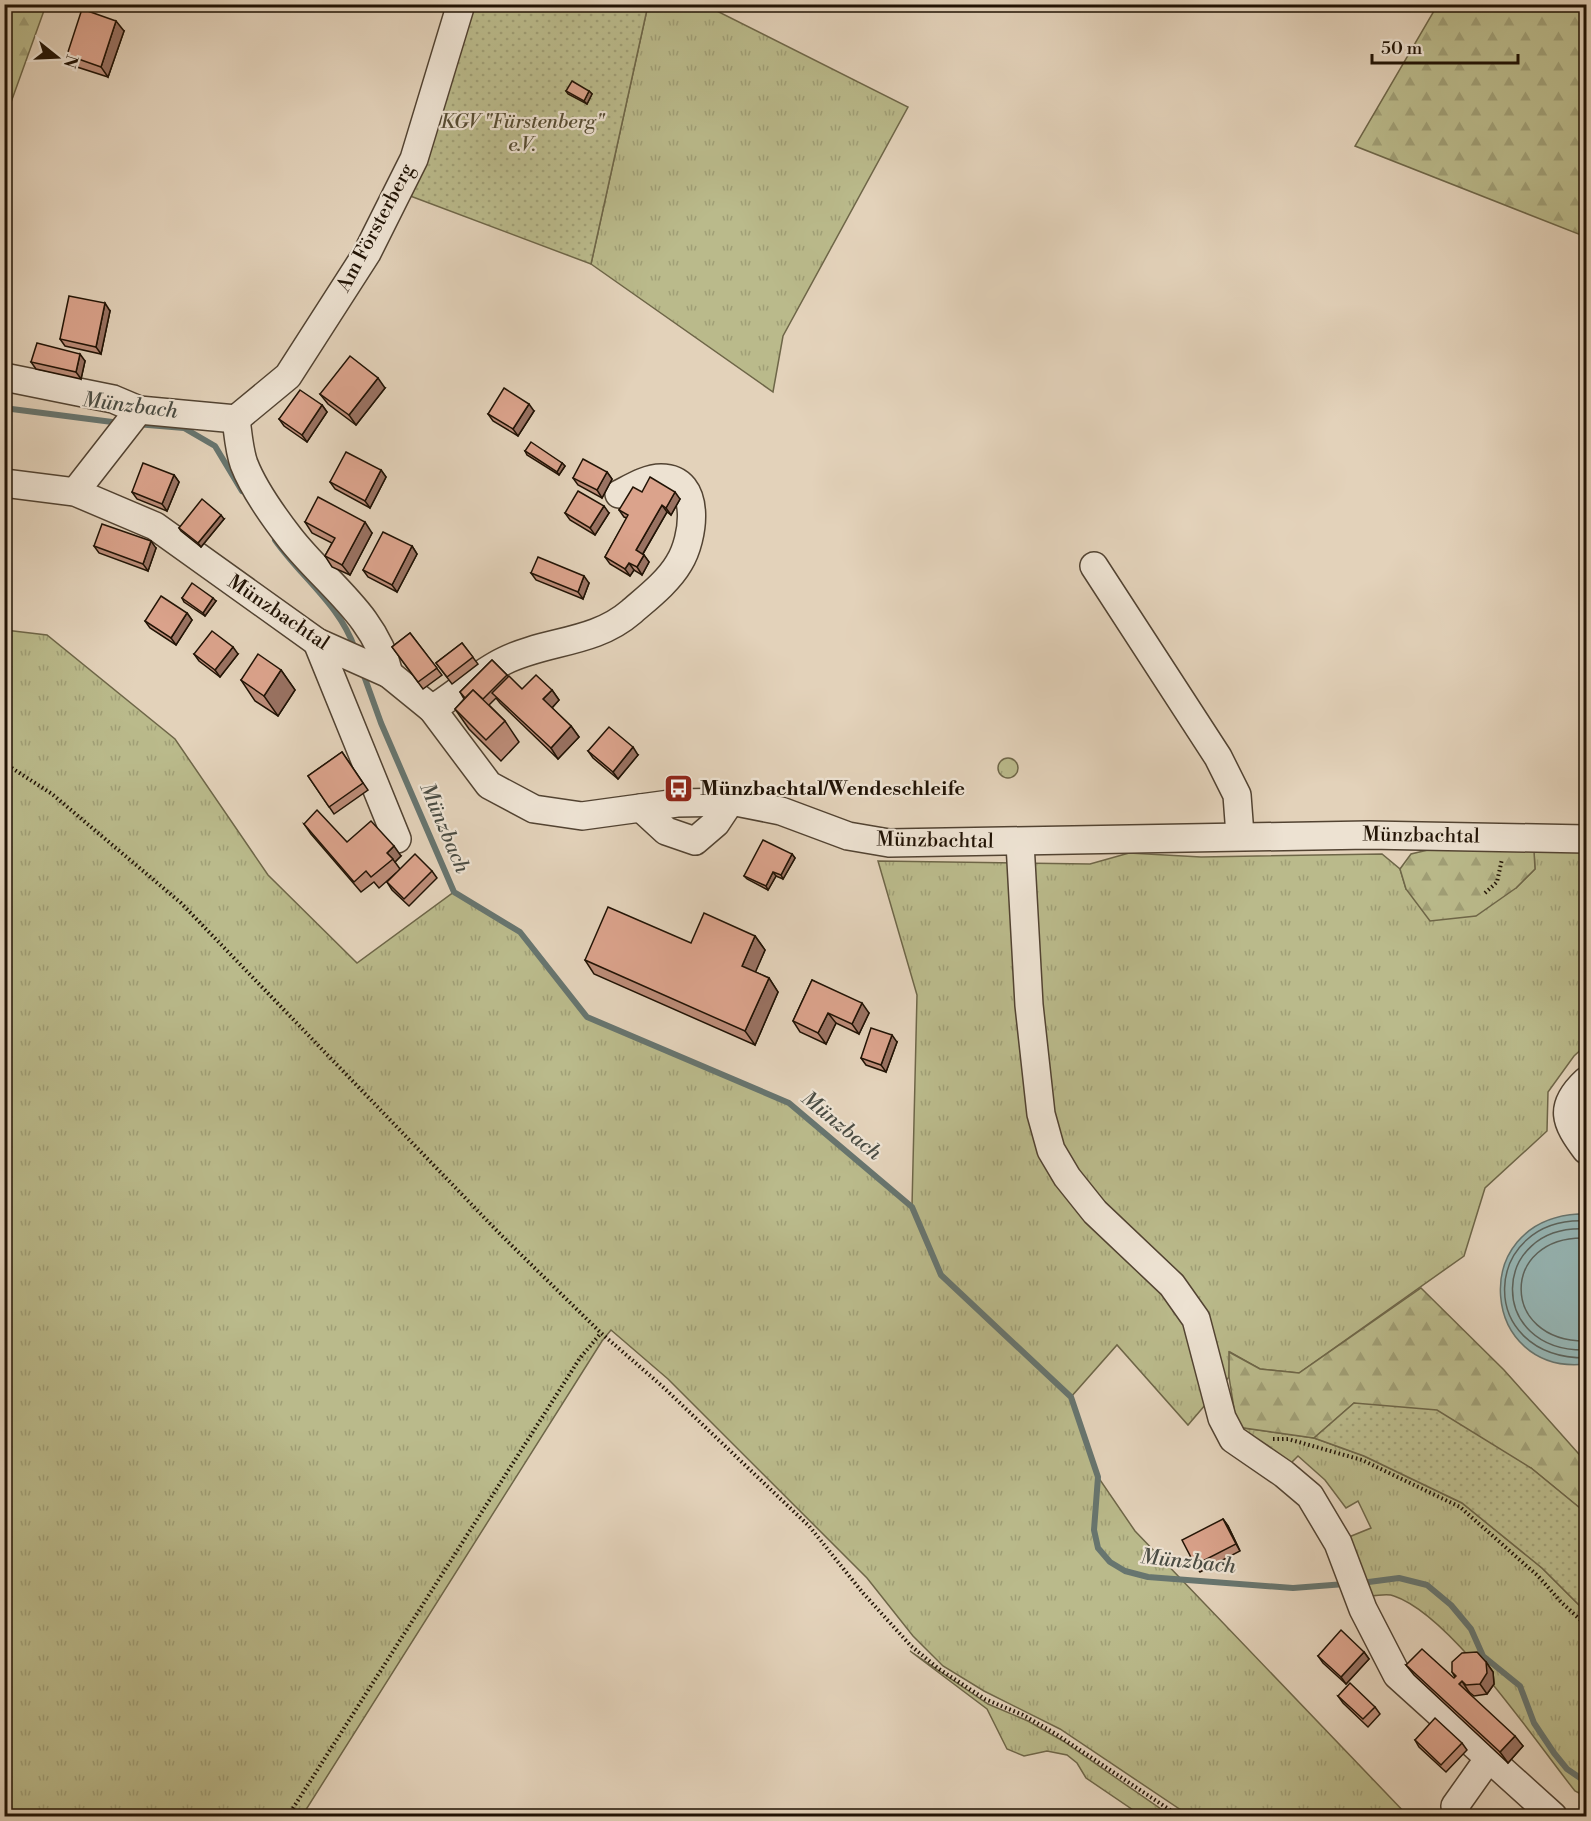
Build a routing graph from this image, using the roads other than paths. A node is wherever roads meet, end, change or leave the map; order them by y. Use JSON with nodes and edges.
{"nodes":[{"id":1,"x":461,"y":4,"type":"edge"},
{"id":2,"x":4,"y":377,"type":"edge"},
{"id":3,"x":136,"y":415,"type":"junction"},
{"id":4,"x":236,"y":418,"type":"junction"},
{"id":5,"x":4,"y":483,"type":"edge"},
{"id":6,"x":75,"y":492,"type":"junction"},
{"id":7,"x":618,"y":494,"type":"dead end"},
{"id":8,"x":1094,"y":566,"type":"dead end"},
{"id":9,"x":317,"y":642,"type":"junction"},
{"id":10,"x":383,"y":671,"type":"junction"},
{"id":11,"x":432,"y":709,"type":"junction"},
{"id":12,"x":730,"y":802,"type":"junction"},
{"id":13,"x":641,"y":808,"type":"junction"},
{"id":14,"x":1240,"y":835,"type":"junction"},
{"id":15,"x":397,"y":839,"type":"dead end"},
{"id":16,"x":1587,"y":839,"type":"edge"},
{"id":17,"x":1020,"y":843,"type":"junction"},
{"id":18,"x":1587,"y":1081,"type":"edge"},
{"id":19,"x":1587,"y":1150,"type":"edge"},
{"id":20,"x":1489,"y":1758,"type":"junction"},
{"id":21,"x":1458,"y":1816,"type":"edge"},
{"id":22,"x":1553,"y":1816,"type":"edge"}],
"edges":[{"from":1,"to":4,"type":"street","name":"Am Försterberg"},
{"from":2,"to":3,"type":"street"},
{"from":3,"to":4,"type":"street"},
{"from":3,"to":6,"type":"street"},
{"from":4,"to":10,"type":"street"},
{"from":5,"to":6,"type":"street","name":"Münzbachtal"},
{"from":6,"to":9,"type":"street","name":"Münzbachtal"},
{"from":7,"to":11,"type":"street"},
{"from":8,"to":14,"type":"street"},
{"from":9,"to":10,"type":"street","name":"Münzbachtal"},
{"from":9,"to":15,"type":"street"},
{"from":10,"to":11,"type":"street","name":"Münzbachtal"},
{"from":11,"to":13,"type":"street","name":"Münzbachtal"},
{"from":12,"to":13,"type":"street","name":"Münzbachtal"},
{"from":12,"to":13,"type":"street"},
{"from":12,"to":17,"type":"street","name":"Münzbachtal"},
{"from":14,"to":16,"type":"street","name":"Münzbachtal"},
{"from":14,"to":17,"type":"street","name":"Münzbachtal"},
{"from":17,"to":20,"type":"street"},
{"from":18,"to":19,"type":"street"},
{"from":20,"to":21,"type":"street"},
{"from":20,"to":22,"type":"street"}]}
